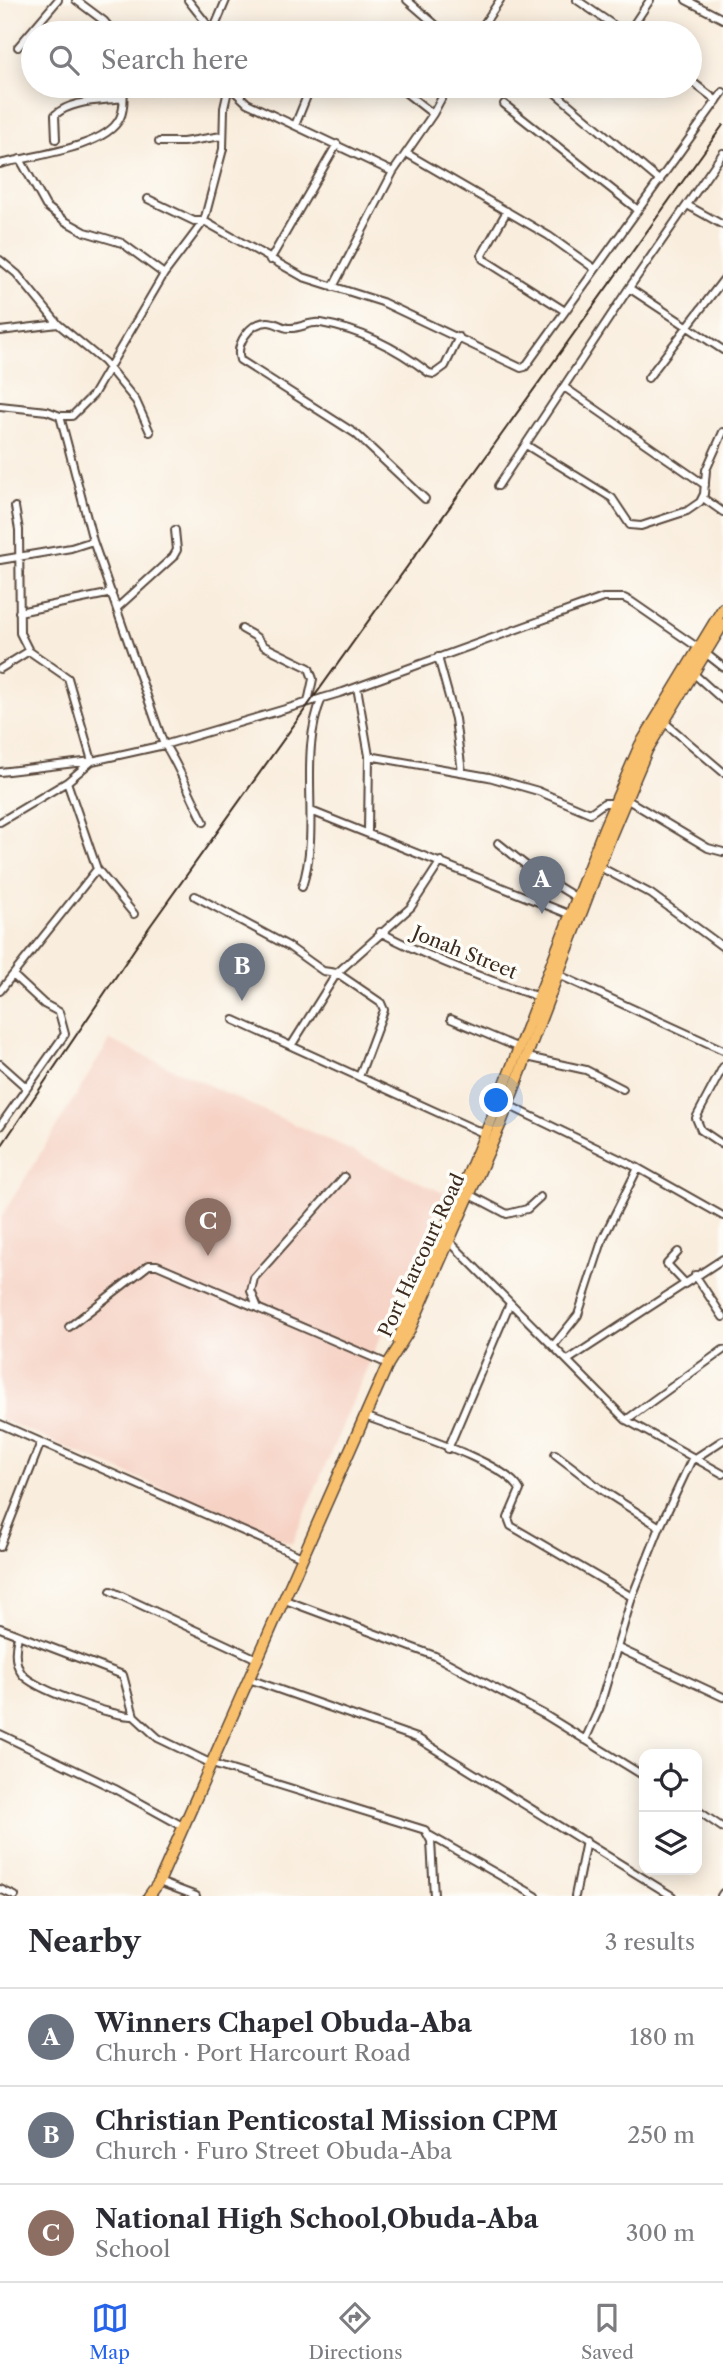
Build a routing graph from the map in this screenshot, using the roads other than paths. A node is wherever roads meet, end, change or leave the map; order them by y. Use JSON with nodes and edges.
{"nodes":[{"id":1,"x":58,"y":0,"type":"edge"},
{"id":2,"x":76,"y":0,"type":"edge"},
{"id":3,"x":187,"y":0,"type":"edge"},
{"id":4,"x":226,"y":0,"type":"edge"},
{"id":5,"x":407,"y":0,"type":"edge"},
{"id":6,"x":500,"y":0,"type":"edge"},
{"id":7,"x":577,"y":0,"type":"edge"},
{"id":8,"x":650,"y":0,"type":"edge"},
{"id":9,"x":686,"y":0,"type":"edge"},
{"id":10,"x":723,"y":19,"type":"edge"},
{"id":11,"x":40,"y":21,"type":"edge"},
{"id":12,"x":104,"y":21,"type":"edge"},
{"id":13,"x":205,"y":21,"type":"edge"},
{"id":14,"x":218,"y":21,"type":"edge"},
{"id":15,"x":431,"y":21,"type":"edge"},
{"id":16,"x":486,"y":21,"type":"edge"},
{"id":17,"x":609,"y":21,"type":"edge"},
{"id":18,"x":635,"y":21,"type":"edge"},
{"id":19,"x":21,"y":43,"type":"edge"},
{"id":20,"x":18,"y":47,"type":"dead end"},
{"id":21,"x":702,"y":89,"type":"edge"},
{"id":22,"x":723,"y":92,"type":"edge"},
{"id":23,"x":123,"y":98,"type":"joint"},
{"id":24,"x":227,"y":98,"type":"edge"},
{"id":25,"x":242,"y":98,"type":"edge"},
{"id":26,"x":306,"y":98,"type":"edge"},
{"id":27,"x":412,"y":98,"type":"edge"},
{"id":28,"x":442,"y":98,"type":"edge"},
{"id":29,"x":561,"y":98,"type":"edge"},
{"id":30,"x":717,"y":100,"type":"junction"},
{"id":31,"x":504,"y":104,"type":"dead end"},
{"id":32,"x":433,"y":114,"type":"junction"},
{"id":33,"x":296,"y":123,"type":"junction"},
{"id":34,"x":222,"y":136,"type":"junction"},
{"id":35,"x":56,"y":139,"type":"dead end"},
{"id":36,"x":159,"y":142,"type":"dead end"},
{"id":37,"x":337,"y":144,"type":"junction"},
{"id":38,"x":406,"y":153,"type":"junction"},
{"id":39,"x":723,"y":153,"type":"edge"},
{"id":40,"x":20,"y":159,"type":"junction"},
{"id":41,"x":0,"y":164,"type":"edge"},
{"id":42,"x":393,"y":172,"type":"junction"},
{"id":43,"x":660,"y":181,"type":"junction"},
{"id":44,"x":148,"y":199,"type":"dead end"},
{"id":45,"x":687,"y":205,"type":"junction"},
{"id":46,"x":639,"y":210,"type":"junction"},
{"id":47,"x":507,"y":211,"type":"junction"},
{"id":48,"x":204,"y":221,"type":"junction"},
{"id":49,"x":723,"y":225,"type":"edge"},
{"id":50,"x":270,"y":260,"type":"junction"},
{"id":51,"x":1,"y":262,"type":"edge"},
{"id":52,"x":595,"y":270,"type":"junction"},
{"id":53,"x":164,"y":274,"type":"junction"},
{"id":54,"x":723,"y":279,"type":"edge"},
{"id":55,"x":333,"y":287,"type":"junction"},
{"id":56,"x":629,"y":288,"type":"junction"},
{"id":57,"x":565,"y":311,"type":"junction"},
{"id":58,"x":58,"y":324,"type":"junction"},
{"id":59,"x":689,"y":325,"type":"junction"},
{"id":60,"x":0,"y":331,"type":"edge"},
{"id":61,"x":459,"y":337,"type":"junction"},
{"id":62,"x":723,"y":350,"type":"edge"},
{"id":63,"x":109,"y":369,"type":"junction"},
{"id":64,"x":648,"y":378,"type":"dead end"},
{"id":65,"x":564,"y":387,"type":"junction"},
{"id":66,"x":0,"y":406,"type":"edge"},
{"id":67,"x":60,"y":416,"type":"junction"},
{"id":68,"x":150,"y":432,"type":"dead end"},
{"id":69,"x":723,"y":432,"type":"edge"},
{"id":70,"x":526,"y":445,"type":"junction"},
{"id":71,"x":705,"y":485,"type":"junction"},
{"id":72,"x":498,"y":486,"type":"dead end"},
{"id":73,"x":703,"y":498,"type":"junction"},
{"id":74,"x":425,"y":499,"type":"dead end"},
{"id":75,"x":15,"y":507,"type":"dead end"},
{"id":76,"x":723,"y":512,"type":"edge"},
{"id":77,"x":174,"y":530,"type":"dead end"},
{"id":78,"x":93,"y":541,"type":"junction"},
{"id":79,"x":19,"y":559,"type":"junction"},
{"id":80,"x":0,"y":560,"type":"edge"},
{"id":81,"x":112,"y":593,"type":"junction"},
{"id":82,"x":117,"y":608,"type":"junction"},
{"id":83,"x":723,"y":608,"type":"edge"},
{"id":84,"x":19,"y":612,"type":"junction"},
{"id":85,"x":723,"y":624,"type":"edge"},
{"id":86,"x":242,"y":629,"type":"dead end"},
{"id":87,"x":701,"y":650,"type":"junction"},
{"id":88,"x":29,"y":651,"type":"junction"},
{"id":89,"x":438,"y":657,"type":"junction"},
{"id":90,"x":723,"y":667,"type":"edge"},
{"id":91,"x":0,"y":669,"type":"edge"},
{"id":92,"x":692,"y":673,"type":"junction"},
{"id":93,"x":356,"y":687,"type":"junction"},
{"id":94,"x":675,"y":692,"type":"junction"},
{"id":95,"x":322,"y":698,"type":"junction"},
{"id":96,"x":723,"y":700,"type":"edge"},
{"id":97,"x":308,"y":702,"type":"junction"},
{"id":98,"x":663,"y":721,"type":"junction"},
{"id":99,"x":164,"y":745,"type":"junction"},
{"id":100,"x":369,"y":756,"type":"junction"},
{"id":101,"x":92,"y":761,"type":"junction"},
{"id":102,"x":0,"y":772,"type":"edge"},
{"id":103,"x":461,"y":772,"type":"junction"},
{"id":104,"x":723,"y":772,"type":"edge"},
{"id":105,"x":67,"y":782,"type":"junction"},
{"id":106,"x":620,"y":801,"type":"junction"},
{"id":107,"x":311,"y":811,"type":"junction"},
{"id":108,"x":0,"y":822,"type":"edge"},
{"id":109,"x":204,"y":822,"type":"dead end"},
{"id":110,"x":368,"y":831,"type":"junction"},
{"id":111,"x":498,"y":843,"type":"dead end"},
{"id":112,"x":723,"y":852,"type":"edge"},
{"id":113,"x":441,"y":861,"type":"junction"},
{"id":114,"x":600,"y":867,"type":"junction"},
{"id":115,"x":97,"y":869,"type":"junction"},
{"id":116,"x":302,"y":887,"type":"dead end"},
{"id":117,"x":195,"y":896,"type":"dead end"},
{"id":118,"x":578,"y":898,"type":"junction"},
{"id":119,"x":134,"y":914,"type":"dead end"},
{"id":120,"x":571,"y":915,"type":"junction"},
{"id":121,"x":380,"y":932,"type":"junction"},
{"id":122,"x":723,"y":947,"type":"edge"},
{"id":123,"x":337,"y":973,"type":"junction"},
{"id":124,"x":13,"y":975,"type":"junction"},
{"id":125,"x":559,"y":975,"type":"junction"},
{"id":126,"x":0,"y":991,"type":"edge"},
{"id":127,"x":539,"y":998,"type":"junction"},
{"id":128,"x":451,"y":1019,"type":"dead end"},
{"id":129,"x":234,"y":1020,"type":"dead end"},
{"id":130,"x":291,"y":1046,"type":"junction"},
{"id":131,"x":519,"y":1048,"type":"junction"},
{"id":132,"x":723,"y":1050,"type":"edge"},
{"id":133,"x":527,"y":1057,"type":"junction"},
{"id":134,"x":0,"y":1064,"type":"edge"},
{"id":135,"x":723,"y":1066,"type":"edge"},
{"id":136,"x":359,"y":1077,"type":"junction"},
{"id":137,"x":27,"y":1088,"type":"junction"},
{"id":138,"x":623,"y":1089,"type":"dead end"},
{"id":139,"x":508,"y":1105,"type":"junction"},
{"id":140,"x":0,"y":1126,"type":"edge"},
{"id":141,"x":485,"y":1134,"type":"junction"},
{"id":142,"x":723,"y":1145,"type":"edge"},
{"id":143,"x":638,"y":1168,"type":"junction"},
{"id":144,"x":344,"y":1177,"type":"dead end"},
{"id":145,"x":469,"y":1194,"type":"junction"},
{"id":146,"x":540,"y":1197,"type":"dead end"},
{"id":147,"x":723,"y":1216,"type":"edge"},
{"id":148,"x":449,"y":1241,"type":"junction"},
{"id":149,"x":678,"y":1252,"type":"dead end"},
{"id":150,"x":723,"y":1259,"type":"edge"},
{"id":151,"x":695,"y":1275,"type":"junction"},
{"id":152,"x":684,"y":1282,"type":"junction"},
{"id":153,"x":510,"y":1303,"type":"junction"},
{"id":154,"x":258,"y":1308,"type":"junction"},
{"id":155,"x":723,"y":1317,"type":"edge"},
{"id":156,"x":69,"y":1327,"type":"dead end"},
{"id":157,"x":553,"y":1346,"type":"junction"},
{"id":158,"x":723,"y":1350,"type":"edge"},
{"id":159,"x":395,"y":1351,"type":"junction"},
{"id":160,"x":568,"y":1360,"type":"junction"},
{"id":161,"x":388,"y":1364,"type":"junction"},
{"id":162,"x":365,"y":1416,"type":"junction"},
{"id":163,"x":626,"y":1419,"type":"junction"},
{"id":164,"x":0,"y":1424,"type":"edge"},
{"id":165,"x":723,"y":1440,"type":"edge"},
{"id":166,"x":41,"y":1442,"type":"junction"},
{"id":167,"x":448,"y":1449,"type":"junction"},
{"id":168,"x":555,"y":1454,"type":"dead end"},
{"id":169,"x":695,"y":1458,"type":"junction"},
{"id":170,"x":723,"y":1474,"type":"edge"},
{"id":171,"x":660,"y":1527,"type":"junction"},
{"id":172,"x":0,"y":1548,"type":"edge"},
{"id":173,"x":302,"y":1557,"type":"junction"},
{"id":174,"x":111,"y":1591,"type":"dead end"},
{"id":175,"x":632,"y":1597,"type":"junction"},
{"id":176,"x":285,"y":1600,"type":"junction"},
{"id":177,"x":0,"y":1628,"type":"edge"},
{"id":178,"x":18,"y":1636,"type":"junction"},
{"id":179,"x":618,"y":1648,"type":"junction"},
{"id":180,"x":257,"y":1659,"type":"junction"},
{"id":181,"x":249,"y":1679,"type":"junction"},
{"id":182,"x":723,"y":1697,"type":"edge"},
{"id":183,"x":134,"y":1716,"type":"junction"},
{"id":184,"x":0,"y":1734,"type":"edge"},
{"id":185,"x":586,"y":1740,"type":"junction"},
{"id":186,"x":212,"y":1764,"type":"junction"},
{"id":187,"x":639,"y":1773,"type":"edge"},
{"id":188,"x":700,"y":1812,"type":"edge"},
{"id":189,"x":184,"y":1827,"type":"junction"},
{"id":190,"x":723,"y":1828,"type":"edge"},
{"id":191,"x":429,"y":1835,"type":"junction"},
{"id":192,"x":586,"y":1841,"type":"junction"},
{"id":193,"x":159,"y":1882,"type":"junction"},
{"id":194,"x":0,"y":1889,"type":"edge"},
{"id":195,"x":15,"y":1896,"type":"edge"},
{"id":196,"x":149,"y":1896,"type":"edge"},
{"id":197,"x":196,"y":1896,"type":"edge"},
{"id":198,"x":434,"y":1896,"type":"edge"},
{"id":199,"x":536,"y":1896,"type":"edge"},
{"id":200,"x":575,"y":1896,"type":"edge"},
{"id":201,"x":672,"y":1896,"type":"edge"}],
"edges":[{"from":1,"to":11,"type":"street"},
{"from":2,"to":12,"type":"street"},
{"from":3,"to":13,"type":"street"},
{"from":4,"to":14,"type":"street"},
{"from":5,"to":15,"type":"street"},
{"from":6,"to":16,"type":"street"},
{"from":7,"to":17,"type":"street"},
{"from":8,"to":18,"type":"street"},
{"from":9,"to":10,"type":"street"},
{"from":19,"to":20,"type":"street"},
{"from":21,"to":30,"type":"street"},
{"from":22,"to":30,"type":"street"},
{"from":23,"to":35,"type":"street"},
{"from":23,"to":40,"type":"street"},
{"from":24,"to":34,"type":"street"},
{"from":25,"to":33,"type":"street"},
{"from":26,"to":33,"type":"street"},
{"from":27,"to":32,"type":"street"},
{"from":28,"to":32,"type":"street"},
{"from":29,"to":43,"type":"street"},
{"from":30,"to":43,"type":"street"},
{"from":31,"to":46,"type":"street"},
{"from":32,"to":38,"type":"street"},
{"from":33,"to":37,"type":"street"},
{"from":34,"to":36,"type":"street"},
{"from":34,"to":48,"type":"street"},
{"from":37,"to":42,"type":"street"},
{"from":37,"to":50,"type":"street"},
{"from":38,"to":42,"type":"street"},
{"from":38,"to":47,"type":"street"},
{"from":39,"to":45,"type":"street"},
{"from":40,"to":41,"type":"street"},
{"from":40,"to":53,"type":"street"},
{"from":42,"to":55,"type":"street"},
{"from":43,"to":46,"type":"street"},
{"from":44,"to":48,"type":"street"},
{"from":45,"to":49,"type":"street"},
{"from":45,"to":56,"type":"street"},
{"from":46,"to":52,"type":"street"},
{"from":47,"to":52,"type":"street"},
{"from":47,"to":57,"type":"street"},
{"from":48,"to":50,"type":"street"},
{"from":48,"to":53,"type":"street"},
{"from":50,"to":55,"type":"street"},
{"from":51,"to":58,"type":"street"},
{"from":52,"to":57,"type":"street"},
{"from":53,"to":63,"type":"street"},
{"from":54,"to":59,"type":"street"},
{"from":55,"to":61,"type":"street"},
{"from":56,"to":59,"type":"street"},
{"from":56,"to":65,"type":"street"},
{"from":57,"to":61,"type":"street"},
{"from":58,"to":60,"type":"street"},
{"from":58,"to":63,"type":"street"},
{"from":59,"to":62,"type":"street"},
{"from":59,"to":64,"type":"street"},
{"from":61,"to":74,"type":"street"},
{"from":63,"to":67,"type":"street"},
{"from":63,"to":68,"type":"street"},
{"from":65,"to":70,"type":"street"},
{"from":65,"to":71,"type":"street"},
{"from":66,"to":67,"type":"street"},
{"from":67,"to":78,"type":"street"},
{"from":69,"to":71,"type":"street"},
{"from":70,"to":72,"type":"street"},
{"from":70,"to":73,"type":"street"},
{"from":71,"to":73,"type":"street"},
{"from":73,"to":76,"type":"street"},
{"from":75,"to":79,"type":"street"},
{"from":77,"to":82,"type":"street"},
{"from":78,"to":79,"type":"street"},
{"from":78,"to":81,"type":"street"},
{"from":79,"to":80,"type":"street"},
{"from":79,"to":84,"type":"street"},
{"from":81,"to":82,"type":"street"},
{"from":81,"to":84,"type":"street"},
{"from":82,"to":99,"type":"street"},
{"from":83,"to":87,"type":"highway","name":"Port Harcourt Road"},
{"from":84,"to":88,"type":"street"},
{"from":85,"to":87,"type":"highway","name":"Port Harcourt Road"},
{"from":86,"to":97,"type":"street"},
{"from":87,"to":89,"type":"street"},
{"from":87,"to":90,"type":"street"},
{"from":87,"to":92,"type":"highway","name":"Port Harcourt Road"},
{"from":87,"to":94,"type":"highway","name":"Port Harcourt Road"},
{"from":88,"to":91,"type":"street"},
{"from":88,"to":101,"type":"street"},
{"from":89,"to":93,"type":"street"},
{"from":89,"to":103,"type":"street"},
{"from":92,"to":94,"type":"highway","name":"Port Harcourt Road"},
{"from":92,"to":96,"type":"street"},
{"from":93,"to":95,"type":"street"},
{"from":93,"to":100,"type":"street"},
{"from":94,"to":98,"type":"highway","name":"Port Harcourt Road"},
{"from":94,"to":106,"type":"highway","name":"Port Harcourt Road"},
{"from":95,"to":97,"type":"street"},
{"from":95,"to":107,"type":"street"},
{"from":97,"to":99,"type":"street"},
{"from":98,"to":104,"type":"street"},
{"from":98,"to":106,"type":"highway","name":"Port Harcourt Road"},
{"from":99,"to":101,"type":"street"},
{"from":99,"to":109,"type":"street"},
{"from":100,"to":103,"type":"street"},
{"from":100,"to":110,"type":"street"},
{"from":101,"to":102,"type":"street"},
{"from":101,"to":105,"type":"street"},
{"from":103,"to":106,"type":"street"},
{"from":105,"to":108,"type":"street"},
{"from":105,"to":115,"type":"street"},
{"from":106,"to":112,"type":"street"},
{"from":106,"to":114,"type":"highway","name":"Port Harcourt Road"},
{"from":106,"to":118,"type":"highway","name":"Port Harcourt Road"},
{"from":107,"to":110,"type":"street"},
{"from":107,"to":116,"type":"street"},
{"from":110,"to":113,"type":"street"},
{"from":111,"to":118,"type":"street"},
{"from":113,"to":120,"type":"street"},
{"from":113,"to":121,"type":"street"},
{"from":114,"to":122,"type":"street"},
{"from":114,"to":125,"type":"highway","name":"Port Harcourt Road"},
{"from":115,"to":119,"type":"street"},
{"from":115,"to":124,"type":"street"},
{"from":117,"to":123,"type":"street"},
{"from":118,"to":120,"type":"highway","name":"Port Harcourt Road"},
{"from":120,"to":127,"type":"highway","name":"Port Harcourt Road"},
{"from":121,"to":123,"type":"street"},
{"from":121,"to":127,"type":"street","name":"Jonah Street"},
{"from":123,"to":130,"type":"street"},
{"from":123,"to":136,"type":"street"},
{"from":124,"to":126,"type":"street"},
{"from":124,"to":137,"type":"street"},
{"from":125,"to":132,"type":"street"},
{"from":125,"to":133,"type":"highway","name":"Port Harcourt Road"},
{"from":127,"to":131,"type":"highway","name":"Port Harcourt Road"},
{"from":128,"to":131,"type":"street"},
{"from":129,"to":130,"type":"street"},
{"from":130,"to":136,"type":"street"},
{"from":131,"to":141,"type":"highway","name":"Port Harcourt Road"},
{"from":133,"to":138,"type":"street"},
{"from":133,"to":139,"type":"highway","name":"Port Harcourt Road"},
{"from":134,"to":137,"type":"street"},
{"from":135,"to":142,"type":"street"},
{"from":136,"to":141,"type":"street"},
{"from":137,"to":140,"type":"street"},
{"from":139,"to":143,"type":"street"},
{"from":139,"to":145,"type":"highway","name":"Port Harcourt Road"},
{"from":141,"to":159,"type":"highway","name":"Port Harcourt Road"},
{"from":143,"to":147,"type":"street"},
{"from":143,"to":157,"type":"street"},
{"from":144,"to":154,"type":"street"},
{"from":145,"to":146,"type":"street"},
{"from":145,"to":148,"type":"highway","name":"Port Harcourt Road"},
{"from":148,"to":153,"type":"street"},
{"from":148,"to":159,"type":"highway","name":"Port Harcourt Road"},
{"from":149,"to":152,"type":"street"},
{"from":150,"to":151,"type":"street"},
{"from":151,"to":152,"type":"street"},
{"from":151,"to":155,"type":"street"},
{"from":152,"to":160,"type":"street"},
{"from":153,"to":157,"type":"street"},
{"from":153,"to":167,"type":"street"},
{"from":154,"to":156,"type":"street"},
{"from":154,"to":161,"type":"street"},
{"from":157,"to":160,"type":"street"},
{"from":158,"to":163,"type":"street"},
{"from":159,"to":161,"type":"highway"},
{"from":160,"to":163,"type":"street"},
{"from":161,"to":162,"type":"highway"},
{"from":162,"to":167,"type":"street"},
{"from":162,"to":173,"type":"highway"},
{"from":163,"to":169,"type":"street"},
{"from":164,"to":166,"type":"street"},
{"from":165,"to":169,"type":"street"},
{"from":166,"to":172,"type":"street"},
{"from":166,"to":173,"type":"street"},
{"from":167,"to":175,"type":"street"},
{"from":168,"to":171,"type":"street"},
{"from":169,"to":170,"type":"street"},
{"from":169,"to":171,"type":"street"},
{"from":171,"to":175,"type":"street"},
{"from":173,"to":176,"type":"highway"},
{"from":174,"to":180,"type":"street"},
{"from":175,"to":179,"type":"street"},
{"from":176,"to":180,"type":"highway"},
{"from":176,"to":185,"type":"street"},
{"from":177,"to":178,"type":"street"},
{"from":178,"to":183,"type":"street"},
{"from":178,"to":183,"type":"street"},
{"from":179,"to":182,"type":"street"},
{"from":179,"to":185,"type":"street"},
{"from":180,"to":181,"type":"highway"},
{"from":181,"to":186,"type":"highway"},
{"from":181,"to":192,"type":"street"},
{"from":183,"to":186,"type":"street"},
{"from":184,"to":189,"type":"street"},
{"from":185,"to":187,"type":"street"},
{"from":186,"to":189,"type":"highway"},
{"from":186,"to":191,"type":"street"},
{"from":188,"to":190,"type":"street"},
{"from":189,"to":193,"type":"highway"},
{"from":191,"to":198,"type":"street"},
{"from":191,"to":199,"type":"street"},
{"from":192,"to":200,"type":"street"},
{"from":192,"to":201,"type":"street"},
{"from":193,"to":196,"type":"highway"},
{"from":193,"to":197,"type":"street"},
{"from":194,"to":195,"type":"street"}]}
